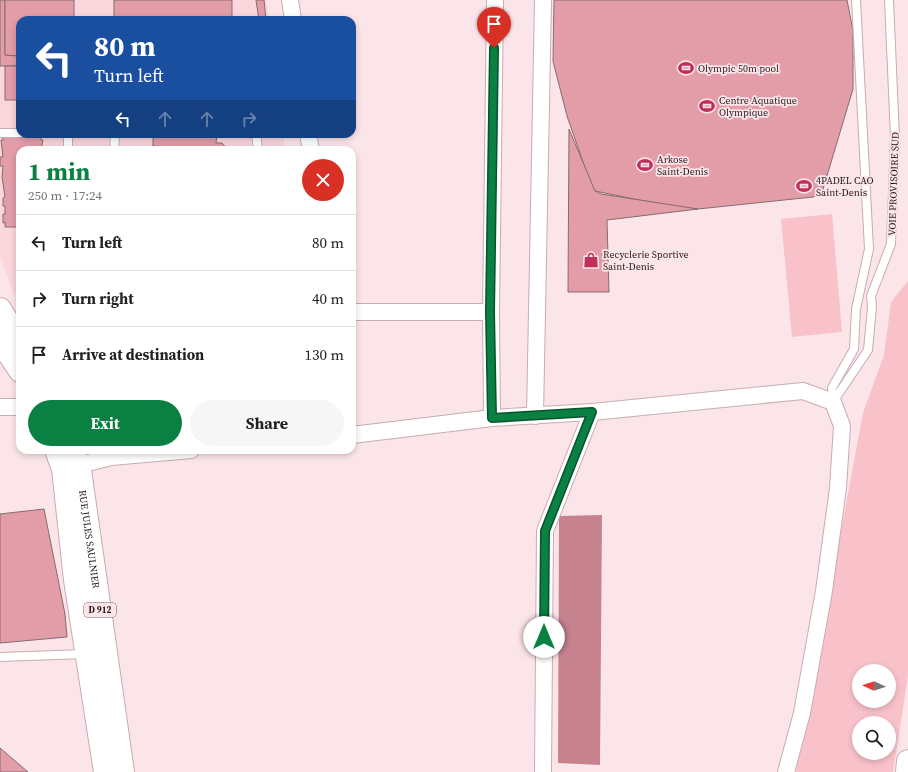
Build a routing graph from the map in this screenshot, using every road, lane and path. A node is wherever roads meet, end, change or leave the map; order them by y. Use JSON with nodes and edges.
{"nodes":[{"id":1,"x":290,"y":0,"type":"edge"},
{"id":2,"x":495,"y":0,"type":"edge"},
{"id":3,"x":543,"y":0,"type":"edge"},
{"id":4,"x":856,"y":0,"type":"edge"},
{"id":5,"x":889,"y":0,"type":"edge"},
{"id":6,"x":292,"y":16,"type":"edge"},
{"id":7,"x":0,"y":133,"type":"edge"},
{"id":8,"x":16,"y":133,"type":"edge"},
{"id":9,"x":0,"y":309,"type":"edge"},
{"id":10,"x":356,"y":312,"type":"edge"},
{"id":11,"x":490,"y":312,"type":"junction"},
{"id":12,"x":16,"y":335,"type":"edge"},
{"id":13,"x":0,"y":341,"type":"edge"},
{"id":14,"x":16,"y":365,"type":"edge"},
{"id":15,"x":833,"y":402,"type":"junction"},
{"id":16,"x":0,"y":407,"type":"edge"},
{"id":17,"x":16,"y":407,"type":"edge"},
{"id":18,"x":592,"y":412,"type":"junction"},
{"id":19,"x":535,"y":416,"type":"junction"},
{"id":20,"x":492,"y":418,"type":"junction"},
{"id":21,"x":356,"y":435,"type":"edge"},
{"id":22,"x":145,"y":454,"type":"edge"},
{"id":23,"x":67,"y":459,"type":"edge"},
{"id":24,"x":86,"y":654,"type":"junction"},
{"id":25,"x":0,"y":657,"type":"edge"},
{"id":26,"x":908,"y":761,"type":"edge"},
{"id":27,"x":105,"y":772,"type":"edge"},
{"id":28,"x":123,"y":772,"type":"edge"},
{"id":29,"x":543,"y":772,"type":"edge"},
{"id":30,"x":786,"y":772,"type":"edge"},
{"id":31,"x":907,"y":772,"type":"edge"}],
"edges":[{"from":1,"to":6,"type":"street"},
{"from":2,"to":11,"type":"street"},
{"from":3,"to":19,"type":"street"},
{"from":4,"to":15,"type":"lane"},
{"from":5,"to":15,"type":"lane","name":"VOIE PROVISOIRE SUD"},
{"from":7,"to":8,"type":"lane"},
{"from":9,"to":12,"type":"main road"},
{"from":10,"to":11,"type":"street"},
{"from":11,"to":20,"type":"street"},
{"from":13,"to":14,"type":"main road"},
{"from":15,"to":18,"type":"street"},
{"from":15,"to":30,"type":"street"},
{"from":16,"to":17,"type":"street"},
{"from":18,"to":19,"type":"street"},
{"from":18,"to":29,"type":"street"},
{"from":19,"to":20,"type":"street"},
{"from":20,"to":21,"type":"street"},
{"from":22,"to":23,"type":"street"},
{"from":23,"to":24,"type":"main road","name":"RUE JULES SAULNIER","number":"D 912"},
{"from":23,"to":28,"type":"main road","name":"RUE JULES SAULNIER","number":"D 912"},
{"from":24,"to":25,"type":"lane"},
{"from":24,"to":27,"type":"main road","name":"RUE JULES SAULNIER","number":"D 912"},
{"from":26,"to":31,"type":"main road"}]}
